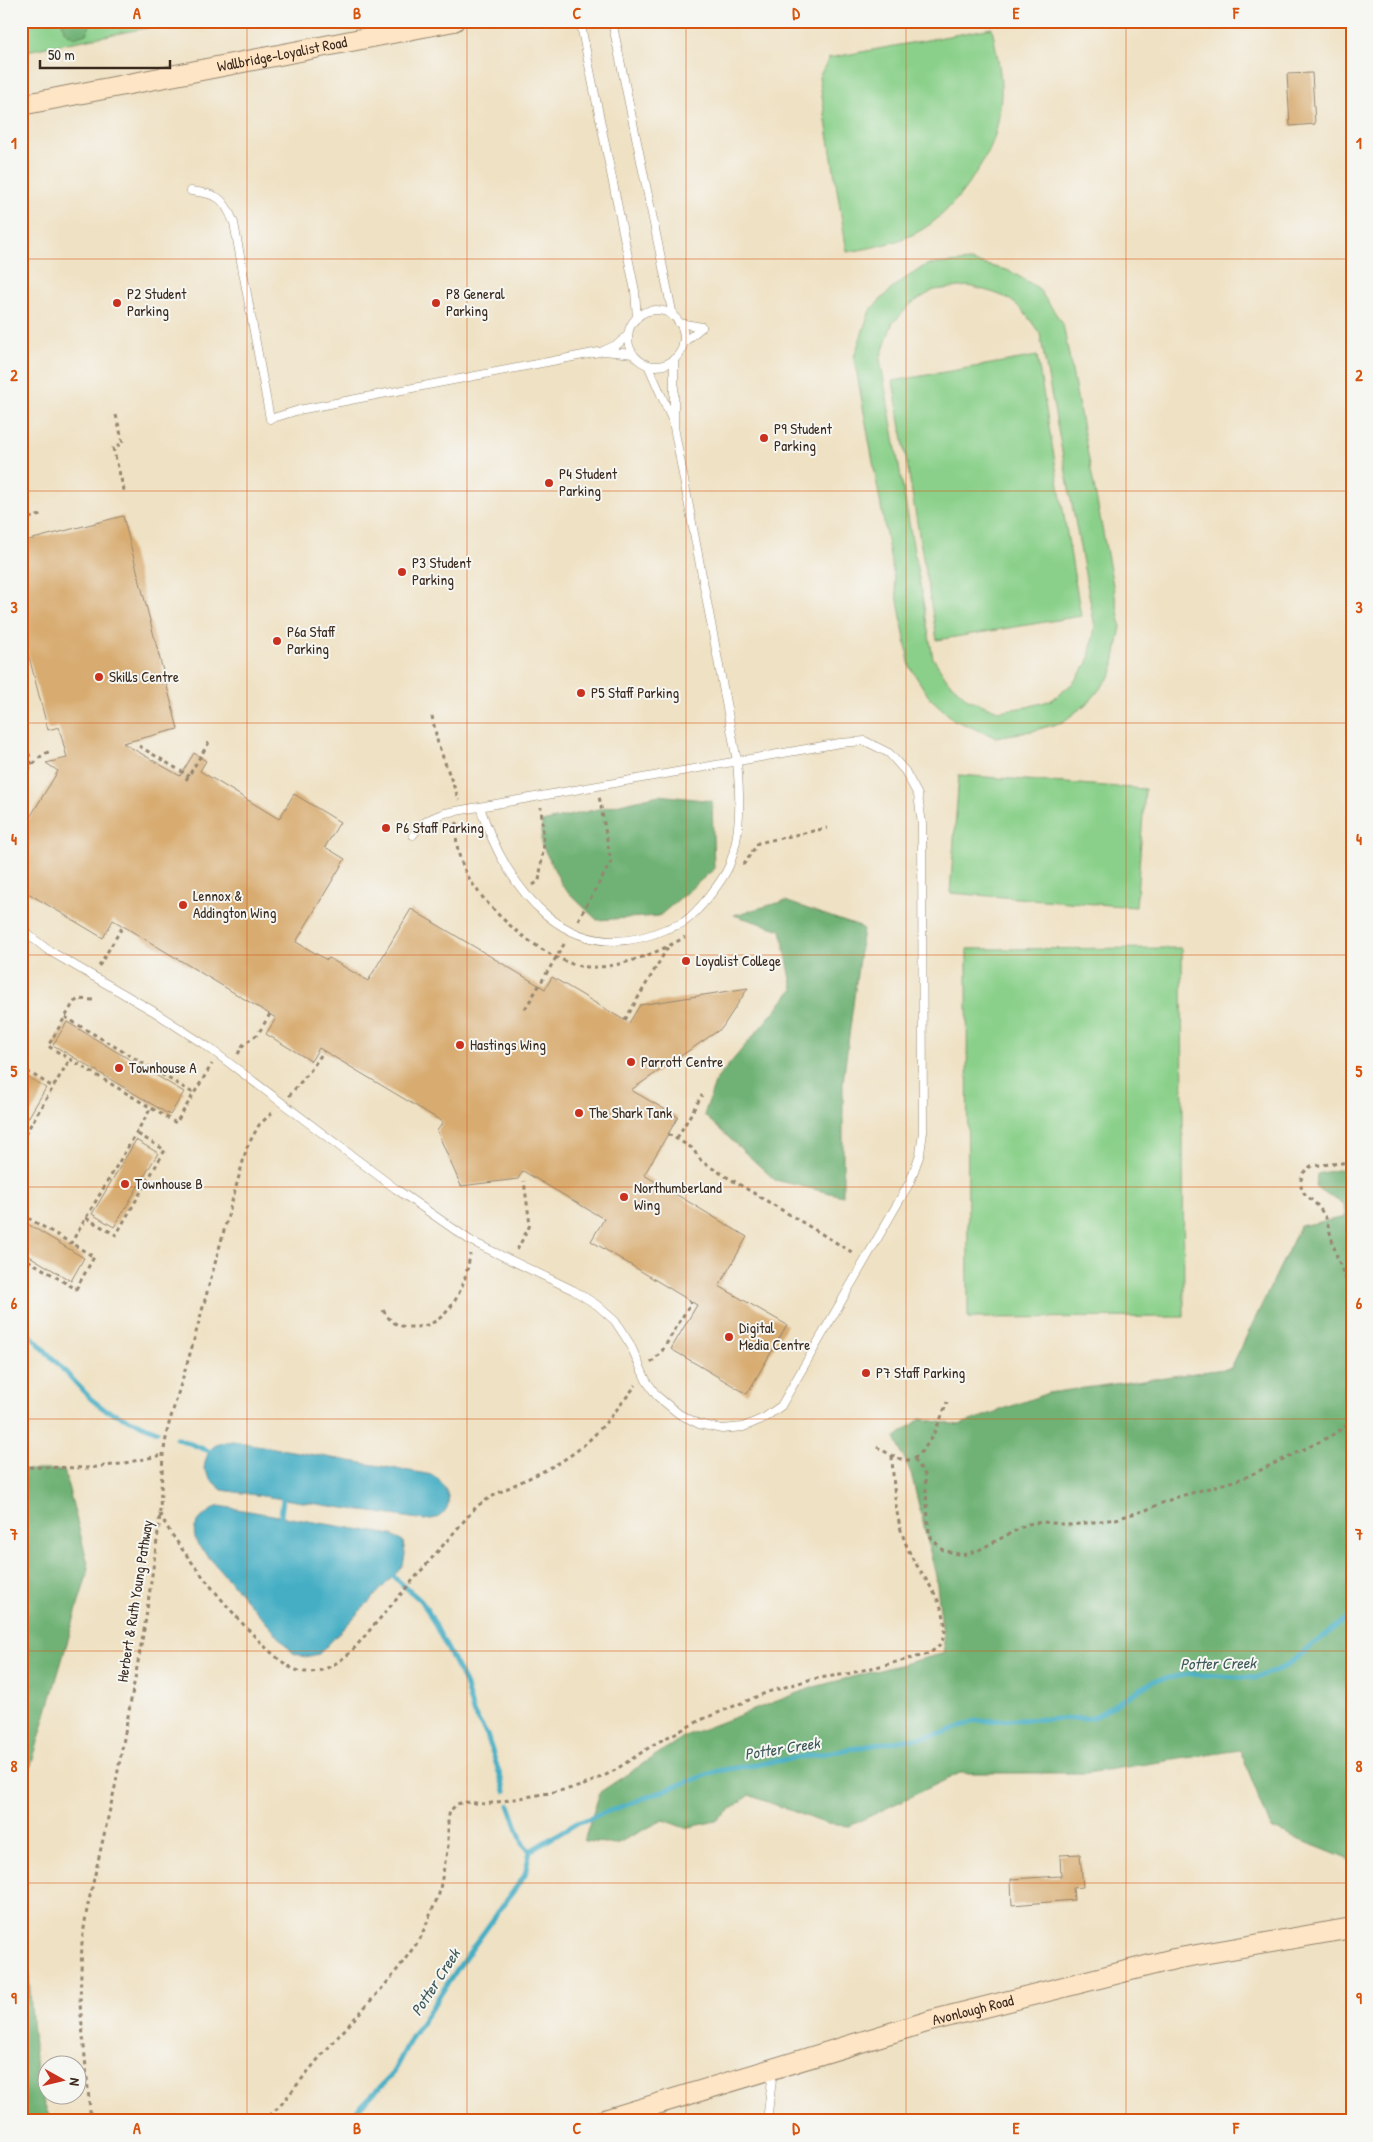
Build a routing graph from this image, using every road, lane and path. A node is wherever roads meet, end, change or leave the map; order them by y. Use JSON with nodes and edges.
{"nodes":[{"id":1,"x":454,"y":21,"type":"edge"},
{"id":2,"x":580,"y":21,"type":"edge"},
{"id":3,"x":612,"y":21,"type":"edge"},
{"id":4,"x":21,"y":105,"type":"edge"},
{"id":5,"x":192,"y":191,"type":"dead end"},
{"id":6,"x":673,"y":316,"type":"junction"},
{"id":7,"x":637,"y":318,"type":"junction"},
{"id":8,"x":679,"y":323,"type":"junction"},
{"id":9,"x":628,"y":335,"type":"junction"},
{"id":10,"x":683,"y":343,"type":"junction"},
{"id":11,"x":604,"y":351,"type":"junction"},
{"id":12,"x":633,"y":354,"type":"junction"},
{"id":13,"x":674,"y":359,"type":"junction"},
{"id":14,"x":648,"y":365,"type":"junction"},
{"id":15,"x":116,"y":415,"type":"dead end"},
{"id":16,"x":674,"y":426,"type":"junction"},
{"id":17,"x":125,"y":494,"type":"dead end"},
{"id":18,"x":41,"y":515,"type":"dead end"},
{"id":19,"x":21,"y":520,"type":"edge"},
{"id":20,"x":21,"y":527,"type":"edge"},
{"id":21,"x":21,"y":539,"type":"edge"},
{"id":22,"x":432,"y":716,"type":"dead end"},
{"id":23,"x":21,"y":722,"type":"edge"},
{"id":24,"x":211,"y":739,"type":"dead end"},
{"id":25,"x":139,"y":746,"type":"dead end"},
{"id":26,"x":51,"y":752,"type":"dead end"},
{"id":27,"x":736,"y":761,"type":"junction"},
{"id":28,"x":32,"y":766,"type":"junction"},
{"id":29,"x":21,"y":774,"type":"edge"},
{"id":30,"x":189,"y":776,"type":"junction"},
{"id":31,"x":186,"y":780,"type":"dead end"},
{"id":32,"x":597,"y":786,"type":"junction"},
{"id":33,"x":539,"y":796,"type":"junction"},
{"id":34,"x":480,"y":807,"type":"junction"},
{"id":35,"x":458,"y":811,"type":"junction"},
{"id":36,"x":827,"y":828,"type":"dead end"},
{"id":37,"x":413,"y":835,"type":"dead end"},
{"id":38,"x":738,"y":872,"type":"dead end"},
{"id":39,"x":524,"y":892,"type":"junction"},
{"id":40,"x":684,"y":921,"type":"junction"},
{"id":41,"x":123,"y":926,"type":"dead end"},
{"id":42,"x":21,"y":929,"type":"edge"},
{"id":43,"x":571,"y":932,"type":"junction"},
{"id":44,"x":689,"y":934,"type":"dead end"},
{"id":45,"x":669,"y":946,"type":"junction"},
{"id":46,"x":557,"y":957,"type":"junction"},
{"id":47,"x":94,"y":976,"type":"junction"},
{"id":48,"x":93,"y":1000,"type":"dead end"},
{"id":49,"x":525,"y":1009,"type":"dead end"},
{"id":50,"x":270,"y":1014,"type":"dead end"},
{"id":51,"x":65,"y":1017,"type":"junction"},
{"id":52,"x":625,"y":1020,"type":"dead end"},
{"id":53,"x":324,"y":1051,"type":"dead end"},
{"id":54,"x":217,"y":1055,"type":"junction"},
{"id":55,"x":70,"y":1059,"type":"junction"},
{"id":56,"x":231,"y":1066,"type":"junction"},
{"id":57,"x":21,"y":1070,"type":"edge"},
{"id":58,"x":53,"y":1087,"type":"junction"},
{"id":59,"x":194,"y":1093,"type":"junction"},
{"id":60,"x":702,"y":1095,"type":"dead end"},
{"id":61,"x":281,"y":1104,"type":"junction"},
{"id":62,"x":151,"y":1108,"type":"junction"},
{"id":63,"x":136,"y":1133,"type":"junction"},
{"id":64,"x":668,"y":1134,"type":"dead end"},
{"id":65,"x":677,"y":1138,"type":"junction"},
{"id":66,"x":21,"y":1141,"type":"edge"},
{"id":67,"x":1352,"y":1162,"type":"edge"},
{"id":68,"x":524,"y":1181,"type":"dead end"},
{"id":69,"x":21,"y":1214,"type":"edge"},
{"id":70,"x":86,"y":1218,"type":"junction"},
{"id":71,"x":471,"y":1241,"type":"junction"},
{"id":72,"x":71,"y":1243,"type":"junction"},
{"id":73,"x":21,"y":1256,"type":"edge"},
{"id":74,"x":513,"y":1260,"type":"junction"},
{"id":75,"x":866,"y":1261,"type":"junction"},
{"id":76,"x":1352,"y":1295,"type":"edge"},
{"id":77,"x":692,"y":1301,"type":"dead end"},
{"id":78,"x":383,"y":1310,"type":"dead end"},
{"id":79,"x":643,"y":1374,"type":"junction"},
{"id":80,"x":947,"y":1402,"type":"dead end"},
{"id":81,"x":1352,"y":1422,"type":"edge"},
{"id":82,"x":877,"y":1447,"type":"dead end"},
{"id":83,"x":163,"y":1455,"type":"junction"},
{"id":84,"x":892,"y":1456,"type":"junction"},
{"id":85,"x":915,"y":1459,"type":"junction"},
{"id":86,"x":21,"y":1467,"type":"edge"},
{"id":87,"x":160,"y":1513,"type":"junction"},
{"id":88,"x":1352,"y":1928,"type":"edge"},
{"id":89,"x":773,"y":2068,"type":"junction"},
{"id":90,"x":91,"y":2121,"type":"edge"},
{"id":91,"x":263,"y":2121,"type":"edge"},
{"id":92,"x":601,"y":2121,"type":"edge"},
{"id":93,"x":767,"y":2121,"type":"edge"}],
"edges":[{"from":1,"to":4,"type":"street","name":"Wallbridge-Loyalist Road"},
{"from":2,"to":7,"type":"lane"},
{"from":3,"to":6,"type":"lane"},
{"from":5,"to":11,"type":"lane"},
{"from":6,"to":7,"type":"lane"},
{"from":6,"to":8,"type":"lane"},
{"from":7,"to":9,"type":"lane"},
{"from":8,"to":10,"type":"lane"},
{"from":8,"to":10,"type":"lane"},
{"from":9,"to":11,"type":"lane"},
{"from":9,"to":12,"type":"lane"},
{"from":10,"to":13,"type":"lane"},
{"from":11,"to":12,"type":"lane"},
{"from":12,"to":14,"type":"lane"},
{"from":13,"to":14,"type":"lane"},
{"from":13,"to":16,"type":"lane"},
{"from":14,"to":16,"type":"lane"},
{"from":15,"to":17,"type":"path"},
{"from":16,"to":27,"type":"lane"},
{"from":18,"to":19,"type":"path"},
{"from":20,"to":21,"type":"path"},
{"from":22,"to":35,"type":"path"},
{"from":23,"to":28,"type":"path"},
{"from":24,"to":30,"type":"path"},
{"from":25,"to":30,"type":"path"},
{"from":26,"to":28,"type":"path"},
{"from":27,"to":32,"type":"lane"},
{"from":27,"to":40,"type":"lane"},
{"from":27,"to":75,"type":"lane"},
{"from":28,"to":29,"type":"path"},
{"from":30,"to":31,"type":"path"},
{"from":32,"to":33,"type":"lane"},
{"from":32,"to":43,"type":"path"},
{"from":33,"to":34,"type":"lane"},
{"from":33,"to":39,"type":"path"},
{"from":34,"to":35,"type":"lane"},
{"from":34,"to":39,"type":"lane"},
{"from":35,"to":37,"type":"lane"},
{"from":35,"to":46,"type":"path"},
{"from":36,"to":38,"type":"path"},
{"from":39,"to":43,"type":"lane"},
{"from":40,"to":43,"type":"lane"},
{"from":40,"to":45,"type":"path"},
{"from":41,"to":47,"type":"path"},
{"from":42,"to":47,"type":"lane"},
{"from":43,"to":46,"type":"path"},
{"from":44,"to":45,"type":"path"},
{"from":45,"to":46,"type":"path"},
{"from":45,"to":52,"type":"path"},
{"from":46,"to":49,"type":"path"},
{"from":47,"to":54,"type":"lane"},
{"from":48,"to":51,"type":"path"},
{"from":50,"to":56,"type":"path"},
{"from":51,"to":55,"type":"path"},
{"from":51,"to":59,"type":"path"},
{"from":53,"to":61,"type":"path","name":"Herbert & Ruth Young Pathway"},
{"from":54,"to":56,"type":"lane"},
{"from":54,"to":59,"type":"path"},
{"from":55,"to":58,"type":"path"},
{"from":55,"to":62,"type":"path"},
{"from":56,"to":61,"type":"lane"},
{"from":57,"to":58,"type":"path"},
{"from":58,"to":66,"type":"path"},
{"from":59,"to":62,"type":"path"},
{"from":60,"to":65,"type":"path"},
{"from":61,"to":71,"type":"lane"},
{"from":61,"to":83,"type":"path","name":"Herbert & Ruth Young Pathway"},
{"from":62,"to":63,"type":"path"},
{"from":63,"to":70,"type":"path"},
{"from":63,"to":70,"type":"path"},
{"from":64,"to":65,"type":"path"},
{"from":65,"to":75,"type":"path"},
{"from":67,"to":76,"type":"path"},
{"from":68,"to":74,"type":"path"},
{"from":69,"to":72,"type":"path"},
{"from":70,"to":72,"type":"path"},
{"from":71,"to":74,"type":"lane"},
{"from":71,"to":78,"type":"path"},
{"from":72,"to":73,"type":"path"},
{"from":74,"to":79,"type":"lane"},
{"from":75,"to":79,"type":"lane"},
{"from":77,"to":79,"type":"path"},
{"from":79,"to":87,"type":"path"},
{"from":80,"to":85,"type":"path"},
{"from":81,"to":85,"type":"path"},
{"from":82,"to":84,"type":"path"},
{"from":83,"to":86,"type":"path"},
{"from":83,"to":87,"type":"path","name":"Herbert & Ruth Young Pathway"},
{"from":84,"to":85,"type":"path"},
{"from":84,"to":91,"type":"path"},
{"from":87,"to":90,"type":"path","name":"Herbert & Ruth Young Pathway"},
{"from":88,"to":89,"type":"street","name":"Avonlough Road"},
{"from":89,"to":92,"type":"street","name":"Avonlough Road"},
{"from":89,"to":93,"type":"lane"}]}
